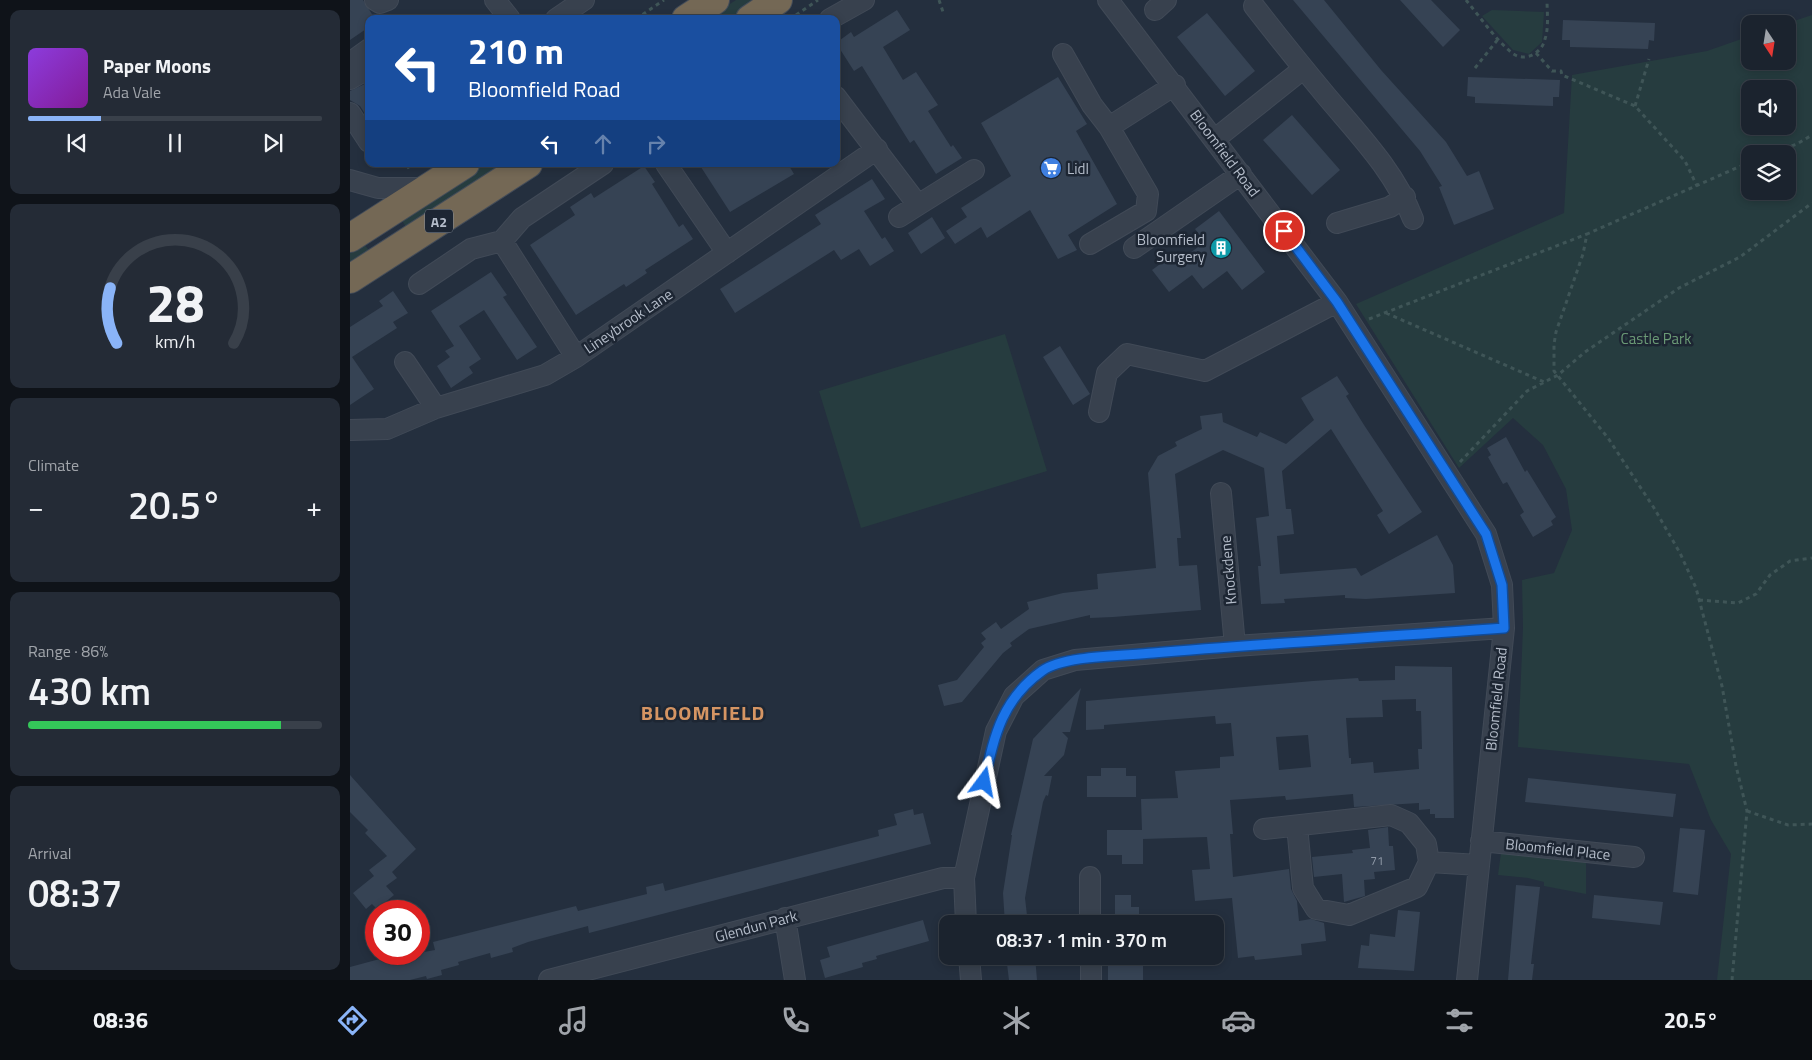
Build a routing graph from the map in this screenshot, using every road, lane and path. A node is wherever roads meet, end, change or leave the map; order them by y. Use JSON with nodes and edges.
{"nodes":[{"id":1,"x":375,"y":0,"type":"edge"},
{"id":2,"x":388,"y":0,"type":"edge"},
{"id":3,"x":496,"y":0,"type":"edge"},
{"id":4,"x":584,"y":0,"type":"edge"},
{"id":5,"x":664,"y":0,"type":"edge"},
{"id":6,"x":715,"y":0,"type":"edge"},
{"id":7,"x":778,"y":0,"type":"edge"},
{"id":8,"x":818,"y":0,"type":"edge"},
{"id":9,"x":864,"y":0,"type":"edge"},
{"id":10,"x":939,"y":0,"type":"edge"},
{"id":11,"x":1108,"y":0,"type":"edge"},
{"id":12,"x":1466,"y":0,"type":"edge"},
{"id":13,"x":1548,"y":0,"type":"edge"},
{"id":14,"x":1254,"y":6,"type":"dead end"},
{"id":15,"x":943,"y":12,"type":"dead end"},
{"id":16,"x":507,"y":15,"type":"edge"},
{"id":17,"x":562,"y":15,"type":"edge"},
{"id":18,"x":642,"y":15,"type":"edge"},
{"id":19,"x":692,"y":15,"type":"edge"},
{"id":20,"x":756,"y":15,"type":"edge"},
{"id":21,"x":796,"y":15,"type":"edge"},
{"id":22,"x":837,"y":15,"type":"edge"},
{"id":23,"x":1499,"y":38,"type":"junction"},
{"id":24,"x":365,"y":53,"type":"edge"},
{"id":25,"x":1536,"y":53,"type":"junction"},
{"id":26,"x":1063,"y":54,"type":"dead end"},
{"id":27,"x":1649,"y":59,"type":"dead end"},
{"id":28,"x":350,"y":63,"type":"edge"},
{"id":29,"x":1475,"y":68,"type":"dead end"},
{"id":30,"x":1303,"y":69,"type":"junction"},
{"id":31,"x":365,"y":70,"type":"edge"},
{"id":32,"x":350,"y":79,"type":"edge"},
{"id":33,"x":1175,"y":85,"type":"junction"},
{"id":34,"x":840,"y":102,"type":"edge"},
{"id":35,"x":1635,"y":106,"type":"junction"},
{"id":36,"x":350,"y":113,"type":"edge"},
{"id":37,"x":1109,"y":127,"type":"junction"},
{"id":38,"x":1812,"y":135,"type":"edge"},
{"id":39,"x":365,"y":136,"type":"edge"},
{"id":40,"x":1215,"y":139,"type":"junction"},
{"id":41,"x":1794,"y":145,"type":"edge"},
{"id":42,"x":877,"y":149,"type":"junction"},
{"id":43,"x":1741,"y":166,"type":"edge"},
{"id":44,"x":460,"y":167,"type":"edge"},
{"id":45,"x":523,"y":167,"type":"edge"},
{"id":46,"x":598,"y":167,"type":"edge"},
{"id":47,"x":668,"y":167,"type":"edge"},
{"id":48,"x":974,"y":170,"type":"dead end"},
{"id":49,"x":1241,"y":174,"type":"junction"},
{"id":50,"x":350,"y":180,"type":"edge"},
{"id":51,"x":1697,"y":186,"type":"junction"},
{"id":52,"x":427,"y":188,"type":"junction"},
{"id":53,"x":1405,"y":197,"type":"junction"},
{"id":54,"x":1812,"y":203,"type":"edge"},
{"id":55,"x":918,"y":205,"type":"junction"},
{"id":56,"x":899,"y":217,"type":"dead end"},
{"id":57,"x":1413,"y":219,"type":"dead end"},
{"id":58,"x":1337,"y":223,"type":"dead end"},
{"id":59,"x":1587,"y":234,"type":"junction"},
{"id":60,"x":350,"y":238,"type":"edge"},
{"id":61,"x":502,"y":241,"type":"junction"},
{"id":62,"x":1090,"y":244,"type":"dead end"},
{"id":63,"x":1134,"y":248,"type":"dead end"},
{"id":64,"x":728,"y":253,"type":"junction"},
{"id":65,"x":350,"y":279,"type":"edge"},
{"id":66,"x":419,"y":284,"type":"dead end"},
{"id":67,"x":1337,"y":302,"type":"junction"},
{"id":68,"x":1385,"y":313,"type":"junction"},
{"id":69,"x":1352,"y":326,"type":"junction"},
{"id":70,"x":576,"y":357,"type":"junction"},
{"id":71,"x":405,"y":362,"type":"dead end"},
{"id":72,"x":1558,"y":375,"type":"junction"},
{"id":73,"x":1544,"y":382,"type":"junction"},
{"id":74,"x":436,"y":408,"type":"junction"},
{"id":75,"x":1099,"y":412,"type":"dead end"},
{"id":76,"x":350,"y":430,"type":"edge"},
{"id":77,"x":1450,"y":476,"type":"junction"},
{"id":78,"x":1221,"y":493,"type":"dead end"},
{"id":79,"x":1812,"y":558,"type":"edge"},
{"id":80,"x":1700,"y":600,"type":"junction"},
{"id":81,"x":1504,"y":628,"type":"junction"},
{"id":82,"x":1235,"y":646,"type":"junction"},
{"id":83,"x":1747,"y":811,"type":"junction"},
{"id":84,"x":1812,"y":824,"type":"edge"},
{"id":85,"x":1297,"y":826,"type":"junction"},
{"id":86,"x":1264,"y":829,"type":"dead end"},
{"id":87,"x":1481,"y":841,"type":"junction"},
{"id":88,"x":1634,"y":857,"type":"dead end"},
{"id":89,"x":1429,"y":862,"type":"junction"},
{"id":90,"x":1479,"y":865,"type":"junction"},
{"id":91,"x":1090,"y":877,"type":"dead end"},
{"id":92,"x":964,"y":878,"type":"junction"},
{"id":93,"x":966,"y":915,"type":"edge"},
{"id":94,"x":1090,"y":915,"type":"edge"},
{"id":95,"x":785,"y":918,"type":"junction"},
{"id":96,"x":970,"y":965,"type":"edge"},
{"id":97,"x":1090,"y":965,"type":"edge"},
{"id":98,"x":618,"y":971,"type":"edge"},
{"id":99,"x":549,"y":980,"type":"edge"},
{"id":100,"x":795,"y":980,"type":"edge"},
{"id":101,"x":971,"y":980,"type":"edge"},
{"id":102,"x":1091,"y":980,"type":"edge"},
{"id":103,"x":1467,"y":980,"type":"edge"},
{"id":104,"x":1732,"y":980,"type":"edge"}],
"edges":[{"from":1,"to":2,"type":"street"},
{"from":3,"to":16,"type":"street"},
{"from":4,"to":17,"type":"street"},
{"from":5,"to":18,"type":"path"},
{"from":6,"to":19,"type":"highway"},
{"from":7,"to":20,"type":"highway"},
{"from":8,"to":21,"type":"path"},
{"from":9,"to":22,"type":"street"},
{"from":10,"to":15,"type":"path"},
{"from":11,"to":33,"type":"street","name":"Bloomfield Road"},
{"from":12,"to":23,"type":"path"},
{"from":13,"to":25,"type":"path"},
{"from":14,"to":30,"type":"street"},
{"from":23,"to":25,"type":"path"},
{"from":23,"to":29,"type":"path"},
{"from":24,"to":28,"type":"street"},
{"from":25,"to":35,"type":"path"},
{"from":26,"to":37,"type":"street"},
{"from":27,"to":35,"type":"path"},
{"from":30,"to":40,"type":"street"},
{"from":30,"to":53,"type":"street"},
{"from":31,"to":32,"type":"street"},
{"from":33,"to":37,"type":"street"},
{"from":33,"to":40,"type":"street","name":"Bloomfield Road"},
{"from":34,"to":42,"type":"street"},
{"from":35,"to":51,"type":"path"},
{"from":36,"to":39,"type":"street"},
{"from":37,"to":62,"type":"street"},
{"from":38,"to":41,"type":"path"},
{"from":40,"to":49,"type":"street","name":"Bloomfield Road"},
{"from":42,"to":55,"type":"street"},
{"from":42,"to":64,"type":"street","name":"Lineybrook Lane"},
{"from":43,"to":51,"type":"path"},
{"from":44,"to":52,"type":"highway","number":"A2"},
{"from":45,"to":65,"type":"highway","number":"A2"},
{"from":46,"to":61,"type":"street"},
{"from":47,"to":64,"type":"street"},
{"from":48,"to":55,"type":"street"},
{"from":49,"to":63,"type":"street"},
{"from":49,"to":67,"type":"street","name":"Bloomfield Road"},
{"from":50,"to":52,"type":"street"},
{"from":51,"to":59,"type":"path"},
{"from":52,"to":60,"type":"highway","number":"A2"},
{"from":53,"to":57,"type":"street"},
{"from":53,"to":58,"type":"street"},
{"from":54,"to":72,"type":"path"},
{"from":55,"to":56,"type":"street"},
{"from":59,"to":68,"type":"path"},
{"from":59,"to":72,"type":"path"},
{"from":61,"to":66,"type":"street"},
{"from":61,"to":70,"type":"street"},
{"from":64,"to":70,"type":"street","name":"Lineybrook Lane"},
{"from":67,"to":69,"type":"street","name":"Bloomfield Road"},
{"from":67,"to":75,"type":"street"},
{"from":68,"to":69,"type":"path"},
{"from":68,"to":73,"type":"path"},
{"from":69,"to":77,"type":"street","name":"Bloomfield Road"},
{"from":70,"to":74,"type":"street","name":"Lineybrook Lane"},
{"from":71,"to":74,"type":"street"},
{"from":72,"to":73,"type":"path"},
{"from":72,"to":80,"type":"path"},
{"from":73,"to":77,"type":"path"},
{"from":74,"to":76,"type":"street","name":"Lineybrook Lane"},
{"from":77,"to":81,"type":"street","name":"Bloomfield Road"},
{"from":78,"to":82,"type":"street","name":"Knockdene"},
{"from":79,"to":80,"type":"path"},
{"from":80,"to":83,"type":"path"},
{"from":81,"to":82,"type":"street"},
{"from":81,"to":87,"type":"street","name":"Bloomfield Road"},
{"from":82,"to":92,"type":"street"},
{"from":83,"to":84,"type":"path"},
{"from":83,"to":104,"type":"path"},
{"from":85,"to":86,"type":"street"},
{"from":85,"to":89,"type":"street"},
{"from":85,"to":89,"type":"street"},
{"from":87,"to":88,"type":"street","name":"Bloomfield Place"},
{"from":87,"to":90,"type":"street","name":"Bloomfield Road"},
{"from":89,"to":90,"type":"street"},
{"from":90,"to":103,"type":"street","name":"Bloomfield Road"},
{"from":91,"to":94,"type":"street"},
{"from":92,"to":93,"type":"street"},
{"from":92,"to":95,"type":"street","name":"Glendun Park"},
{"from":95,"to":98,"type":"street","name":"Glendun Park"},
{"from":95,"to":100,"type":"street"},
{"from":96,"to":101,"type":"street"},
{"from":97,"to":102,"type":"street"},
{"from":98,"to":99,"type":"street","name":"Glendun Park"}]}
